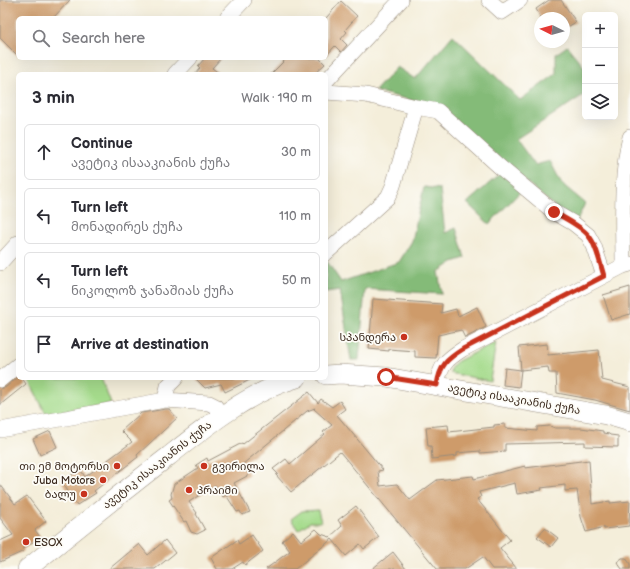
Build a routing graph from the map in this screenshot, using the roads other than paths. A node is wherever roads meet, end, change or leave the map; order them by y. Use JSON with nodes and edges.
{"nodes":[{"id":1,"x":244,"y":0,"type":"edge"},
{"id":2,"x":401,"y":0,"type":"edge"},
{"id":3,"x":489,"y":0,"type":"edge"},
{"id":4,"x":520,"y":0,"type":"edge"},
{"id":5,"x":229,"y":16,"type":"edge"},
{"id":6,"x":188,"y":60,"type":"edge"},
{"id":7,"x":177,"y":72,"type":"edge"},
{"id":8,"x":328,"y":79,"type":"edge"},
{"id":9,"x":328,"y":92,"type":"edge"},
{"id":10,"x":416,"y":107,"type":"junction"},
{"id":11,"x":630,"y":137,"type":"edge"},
{"id":12,"x":16,"y":245,"type":"edge"},
{"id":13,"x":328,"y":252,"type":"edge"},
{"id":14,"x":0,"y":263,"type":"edge"},
{"id":15,"x":626,"y":265,"type":"edge"},
{"id":16,"x":604,"y":276,"type":"junction"},
{"id":17,"x":16,"y":367,"type":"edge"},
{"id":18,"x":328,"y":375,"type":"edge"},
{"id":19,"x":0,"y":380,"type":"edge"},
{"id":20,"x":174,"y":380,"type":"edge"},
{"id":21,"x":291,"y":380,"type":"edge"},
{"id":22,"x":437,"y":385,"type":"junction"},
{"id":23,"x":165,"y":400,"type":"junction"},
{"id":24,"x":222,"y":415,"type":"junction"},
{"id":25,"x":630,"y":422,"type":"edge"},
{"id":26,"x":0,"y":430,"type":"edge"},
{"id":27,"x":27,"y":569,"type":"edge"}],
"edges":[{"from":1,"to":5,"type":"street"},
{"from":2,"to":8,"type":"street"},
{"from":3,"to":4,"type":"street"},
{"from":6,"to":7,"type":"street"},
{"from":9,"to":10,"type":"street"},
{"from":10,"to":13,"type":"street"},
{"from":10,"to":16,"type":"street"},
{"from":11,"to":15,"type":"street"},
{"from":12,"to":14,"type":"street"},
{"from":15,"to":16,"type":"street"},
{"from":16,"to":22,"type":"street"},
{"from":17,"to":19,"type":"street"},
{"from":18,"to":22,"type":"main road","name":"ავეტიკ ისააკიანის ქუჩა"},
{"from":20,"to":23,"type":"street"},
{"from":21,"to":24,"type":"main road","name":"ავეტიკ ისააკიანის ქუჩა"},
{"from":22,"to":25,"type":"main road","name":"ავეტიკ ისააკიანის ქუჩა"},
{"from":23,"to":24,"type":"street"},
{"from":23,"to":26,"type":"street"},
{"from":24,"to":27,"type":"main road","name":"ავეტიკ ისააკიანის ქუჩა"}]}
